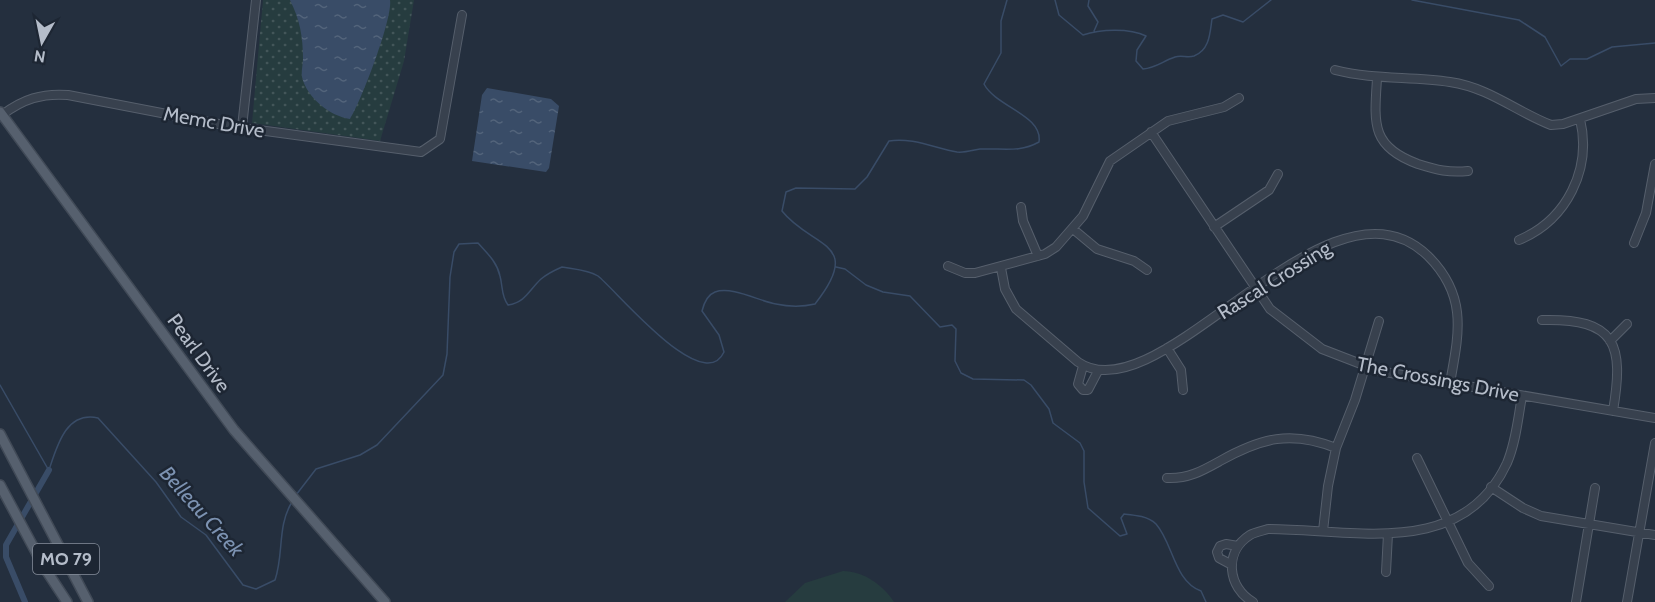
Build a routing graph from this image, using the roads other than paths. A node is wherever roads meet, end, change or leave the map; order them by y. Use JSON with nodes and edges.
{"nodes":[{"id":1,"x":256,"y":0,"type":"edge"},
{"id":2,"x":462,"y":15,"type":"dead end"},
{"id":3,"x":1335,"y":70,"type":"dead end"},
{"id":4,"x":1377,"y":79,"type":"junction"},
{"id":5,"x":1239,"y":98,"type":"dead end"},
{"id":6,"x":1655,"y":98,"type":"edge"},
{"id":7,"x":1,"y":113,"type":"edge"},
{"id":8,"x":1580,"y":119,"type":"junction"},
{"id":9,"x":242,"y":127,"type":"junction"},
{"id":10,"x":1151,"y":132,"type":"junction"},
{"id":11,"x":1655,"y":164,"type":"edge"},
{"id":12,"x":1468,"y":171,"type":"dead end"},
{"id":13,"x":1278,"y":174,"type":"dead end"},
{"id":14,"x":1021,"y":207,"type":"dead end"},
{"id":15,"x":1214,"y":226,"type":"junction"},
{"id":16,"x":1073,"y":229,"type":"junction"},
{"id":17,"x":1519,"y":240,"type":"dead end"},
{"id":18,"x":1634,"y":243,"type":"dead end"},
{"id":19,"x":1038,"y":256,"type":"junction"},
{"id":20,"x":948,"y":266,"type":"dead end"},
{"id":21,"x":1001,"y":268,"type":"junction"},
{"id":22,"x":1147,"y":270,"type":"dead end"},
{"id":23,"x":1256,"y":289,"type":"junction"},
{"id":24,"x":1542,"y":320,"type":"dead end"},
{"id":25,"x":1378,"y":321,"type":"dead end"},
{"id":26,"x":1627,"y":324,"type":"dead end"},
{"id":27,"x":1610,"y":341,"type":"junction"},
{"id":28,"x":1167,"y":348,"type":"junction"},
{"id":29,"x":1083,"y":366,"type":"junction"},
{"id":30,"x":1365,"y":367,"type":"junction"},
{"id":31,"x":1098,"y":371,"type":"junction"},
{"id":32,"x":1450,"y":383,"type":"junction"},
{"id":33,"x":1183,"y":390,"type":"dead end"},
{"id":34,"x":1522,"y":396,"type":"junction"},
{"id":35,"x":1613,"y":411,"type":"junction"},
{"id":36,"x":1655,"y":418,"type":"edge"},
{"id":37,"x":0,"y":434,"type":"edge"},
{"id":38,"x":1655,"y":443,"type":"edge"},
{"id":39,"x":1336,"y":448,"type":"junction"},
{"id":40,"x":1416,"y":458,"type":"dead end"},
{"id":41,"x":1167,"y":478,"type":"dead end"},
{"id":42,"x":0,"y":485,"type":"edge"},
{"id":43,"x":1491,"y":487,"type":"junction"},
{"id":44,"x":1595,"y":488,"type":"dead end"},
{"id":45,"x":1448,"y":522,"type":"junction"},
{"id":46,"x":1589,"y":525,"type":"junction"},
{"id":47,"x":1323,"y":531,"type":"junction"},
{"id":48,"x":1640,"y":533,"type":"junction"},
{"id":49,"x":1388,"y":534,"type":"junction"},
{"id":50,"x":1655,"y":535,"type":"edge"},
{"id":51,"x":1238,"y":546,"type":"junction"},
{"id":52,"x":1232,"y":565,"type":"junction"},
{"id":53,"x":1386,"y":572,"type":"dead end"},
{"id":54,"x":1490,"y":586,"type":"dead end"},
{"id":55,"x":67,"y":602,"type":"edge"},
{"id":56,"x":88,"y":602,"type":"edge"},
{"id":57,"x":385,"y":602,"type":"edge"},
{"id":58,"x":1253,"y":602,"type":"edge"},
{"id":59,"x":1576,"y":602,"type":"edge"},
{"id":60,"x":1627,"y":602,"type":"edge"}],
"edges":[{"from":1,"to":9,"type":"street"},
{"from":2,"to":9,"type":"street","name":"Memc Drive"},
{"from":3,"to":4,"type":"street"},
{"from":4,"to":8,"type":"street"},
{"from":4,"to":12,"type":"street"},
{"from":5,"to":10,"type":"street"},
{"from":6,"to":8,"type":"street"},
{"from":7,"to":9,"type":"street","name":"Memc Drive"},
{"from":7,"to":57,"type":"main road","name":"Pearl Drive"},
{"from":8,"to":17,"type":"street"},
{"from":10,"to":15,"type":"street","name":"The Crossings Drive"},
{"from":10,"to":16,"type":"street"},
{"from":11,"to":18,"type":"street"},
{"from":13,"to":15,"type":"street"},
{"from":14,"to":19,"type":"street"},
{"from":15,"to":23,"type":"street","name":"The Crossings Drive"},
{"from":16,"to":19,"type":"street"},
{"from":16,"to":22,"type":"street"},
{"from":19,"to":21,"type":"street"},
{"from":20,"to":21,"type":"street"},
{"from":21,"to":29,"type":"street","name":"Rascal Crossing"},
{"from":23,"to":28,"type":"street","name":"Rascal Crossing"},
{"from":23,"to":30,"type":"street","name":"The Crossings Drive"},
{"from":23,"to":32,"type":"street","name":"Rascal Crossing"},
{"from":24,"to":27,"type":"street"},
{"from":25,"to":30,"type":"street"},
{"from":26,"to":27,"type":"street"},
{"from":27,"to":35,"type":"street"},
{"from":28,"to":31,"type":"street","name":"Rascal Crossing"},
{"from":28,"to":33,"type":"street"},
{"from":29,"to":31,"type":"street","name":"Rascal Crossing"},
{"from":29,"to":31,"type":"street"},
{"from":30,"to":32,"type":"street","name":"The Crossings Drive"},
{"from":30,"to":39,"type":"street"},
{"from":32,"to":34,"type":"street","name":"The Crossings Drive"},
{"from":34,"to":35,"type":"street","name":"The Crossings Drive"},
{"from":34,"to":43,"type":"street"},
{"from":35,"to":36,"type":"street","name":"The Crossings Drive"},
{"from":37,"to":56,"type":"main road","number":"MO 79"},
{"from":38,"to":48,"type":"street"},
{"from":39,"to":41,"type":"street"},
{"from":39,"to":47,"type":"street"},
{"from":40,"to":45,"type":"street"},
{"from":42,"to":55,"type":"main road","number":"MO 79"},
{"from":43,"to":45,"type":"street"},
{"from":43,"to":46,"type":"street"},
{"from":44,"to":46,"type":"street"},
{"from":45,"to":49,"type":"street"},
{"from":45,"to":54,"type":"street"},
{"from":46,"to":48,"type":"street"},
{"from":46,"to":59,"type":"street"},
{"from":47,"to":49,"type":"street"},
{"from":47,"to":51,"type":"street"},
{"from":48,"to":50,"type":"street"},
{"from":48,"to":60,"type":"street"},
{"from":49,"to":53,"type":"street"},
{"from":51,"to":52,"type":"street"},
{"from":51,"to":52,"type":"street"},
{"from":52,"to":58,"type":"street"}]}
